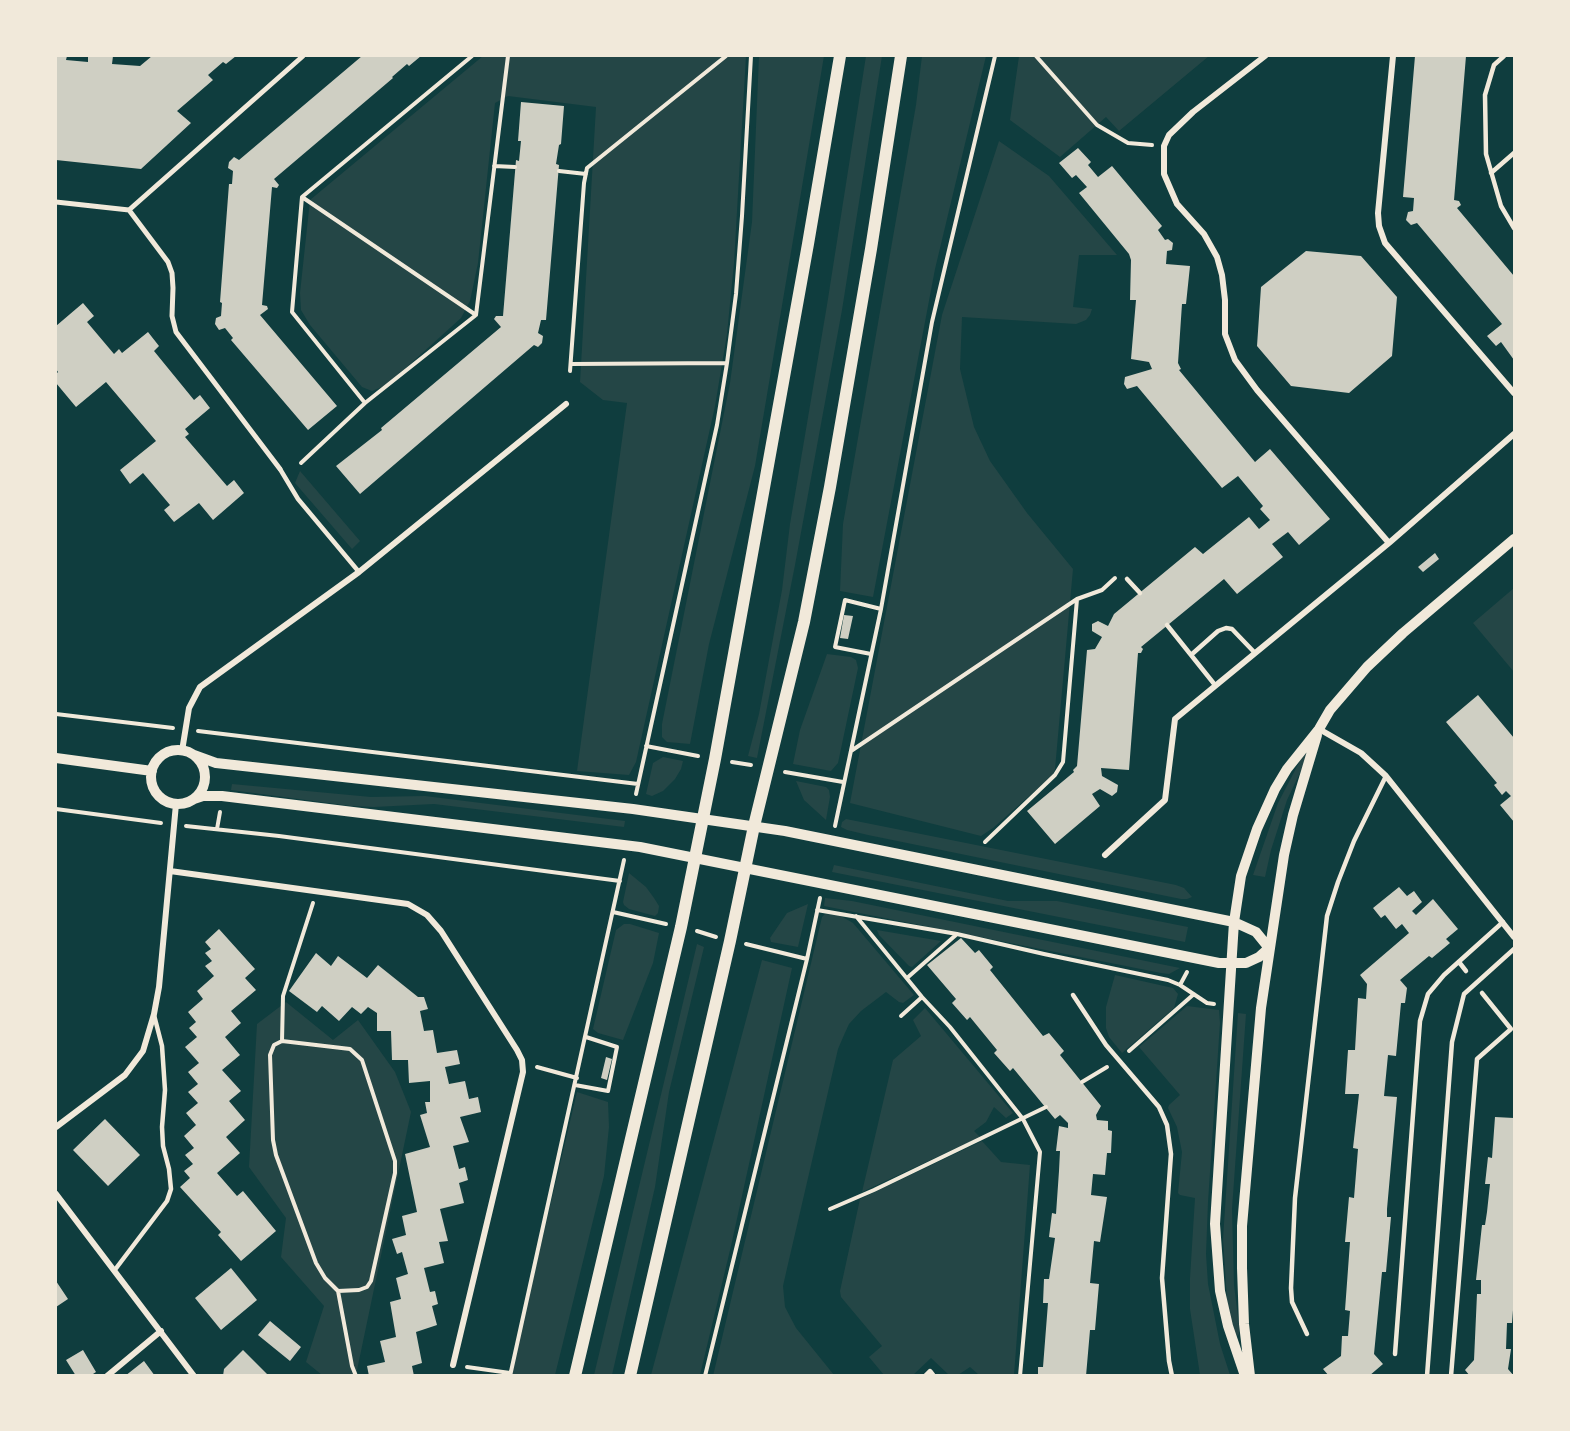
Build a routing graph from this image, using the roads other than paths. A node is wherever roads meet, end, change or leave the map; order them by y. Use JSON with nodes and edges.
{"nodes":[{"id":1,"x":303,"y":56,"type":"edge"},
{"id":2,"x":840,"y":56,"type":"edge"},
{"id":3,"x":901,"y":56,"type":"edge"},
{"id":4,"x":1264,"y":56,"type":"edge"},
{"id":5,"x":1393,"y":56,"type":"edge"},
{"id":6,"x":1504,"y":56,"type":"edge"},
{"id":7,"x":1515,"y":153,"type":"edge"},
{"id":8,"x":1491,"y":173,"type":"junction"},
{"id":9,"x":56,"y":202,"type":"edge"},
{"id":10,"x":129,"y":210,"type":"junction"},
{"id":11,"x":1515,"y":228,"type":"edge"},
{"id":12,"x":1515,"y":393,"type":"edge"},
{"id":13,"x":566,"y":404,"type":"dead end"},
{"id":14,"x":1515,"y":434,"type":"edge"},
{"id":15,"x":280,"y":468,"type":"joint"},
{"id":16,"x":1515,"y":539,"type":"edge"},
{"id":17,"x":1389,"y":543,"type":"junction"},
{"id":18,"x":359,"y":573,"type":"junction"},
{"id":19,"x":1127,"y":579,"type":"dead end"},
{"id":20,"x":1140,"y":592,"type":"dead end"},
{"id":21,"x":1167,"y":626,"type":"dead end"},
{"id":22,"x":1255,"y":653,"type":"junction"},
{"id":23,"x":1191,"y":656,"type":"junction"},
{"id":24,"x":1215,"y":686,"type":"junction"},
{"id":25,"x":1319,"y":729,"type":"junction"},
{"id":26,"x":182,"y":751,"type":"junction"},
{"id":27,"x":194,"y":755,"type":"junction"},
{"id":28,"x":56,"y":758,"type":"edge"},
{"id":29,"x":152,"y":771,"type":"junction"},
{"id":30,"x":1386,"y":776,"type":"junction"},
{"id":31,"x":194,"y":799,"type":"junction"},
{"id":32,"x":176,"y":804,"type":"junction"},
{"id":33,"x":703,"y":819,"type":"junction"},
{"id":34,"x":754,"y":826,"type":"junction"},
{"id":35,"x":1105,"y":855,"type":"dead end"},
{"id":36,"x":695,"y":858,"type":"junction"},
{"id":37,"x":745,"y":868,"type":"junction"},
{"id":38,"x":170,"y":872,"type":"junction"},
{"id":39,"x":1234,"y":922,"type":"junction"},
{"id":40,"x":1503,"y":922,"type":"junction"},
{"id":41,"x":1515,"y":937,"type":"edge"},
{"id":42,"x":1269,"y":948,"type":"junction"},
{"id":43,"x":1515,"y":949,"type":"edge"},
{"id":44,"x":1458,"y":962,"type":"junction"},
{"id":45,"x":1231,"y":964,"type":"junction"},
{"id":46,"x":1466,"y":971,"type":"dead end"},
{"id":47,"x":1482,"y":993,"type":"dead end"},
{"id":48,"x":1073,"y":995,"type":"dead end"},
{"id":49,"x":154,"y":1014,"type":"junction"},
{"id":50,"x":56,"y":1127,"type":"edge"},
{"id":51,"x":56,"y":1194,"type":"edge"},
{"id":52,"x":114,"y":1271,"type":"junction"},
{"id":53,"x":161,"y":1331,"type":"junction"},
{"id":54,"x":1307,"y":1334,"type":"dead end"},
{"id":55,"x":1395,"y":1354,"type":"dead end"},
{"id":56,"x":453,"y":1365,"type":"road end"},
{"id":57,"x":107,"y":1376,"type":"edge"},
{"id":58,"x":194,"y":1376,"type":"edge"},
{"id":59,"x":575,"y":1376,"type":"edge"},
{"id":60,"x":630,"y":1376,"type":"edge"},
{"id":61,"x":926,"y":1376,"type":"edge"},
{"id":62,"x":933,"y":1376,"type":"edge"},
{"id":63,"x":1172,"y":1376,"type":"edge"},
{"id":64,"x":1245,"y":1376,"type":"edge"},
{"id":65,"x":1250,"y":1376,"type":"edge"},
{"id":66,"x":1427,"y":1376,"type":"edge"},
{"id":67,"x":1451,"y":1376,"type":"edge"}],
"edges":[{"from":1,"to":10,"type":"street"},
{"from":2,"to":33,"type":"main road"},
{"from":3,"to":34,"type":"main road"},
{"from":4,"to":17,"type":"street"},
{"from":5,"to":12,"type":"street"},
{"from":6,"to":8,"type":"lane"},
{"from":7,"to":8,"type":"lane"},
{"from":8,"to":11,"type":"lane"},
{"from":9,"to":10,"type":"street"},
{"from":10,"to":15,"type":"street"},
{"from":13,"to":18,"type":"street"},
{"from":14,"to":17,"type":"street"},
{"from":15,"to":18,"type":"lane"},
{"from":16,"to":25,"type":"street"},
{"from":17,"to":22,"type":"street"},
{"from":18,"to":26,"type":"street"},
{"from":19,"to":20,"type":"lane"},
{"from":21,"to":23,"type":"lane"},
{"from":22,"to":23,"type":"lane"},
{"from":22,"to":24,"type":"street"},
{"from":23,"to":24,"type":"lane"},
{"from":24,"to":35,"type":"street"},
{"from":25,"to":30,"type":"street"},
{"from":25,"to":39,"type":"street"},
{"from":25,"to":42,"type":"street"},
{"from":26,"to":27,"type":"street"},
{"from":26,"to":29,"type":"street"},
{"from":27,"to":31,"type":"street"},
{"from":27,"to":33,"type":"street"},
{"from":28,"to":29,"type":"street"},
{"from":29,"to":32,"type":"street"},
{"from":30,"to":40,"type":"street"},
{"from":30,"to":54,"type":"lane"},
{"from":31,"to":32,"type":"street"},
{"from":31,"to":36,"type":"street"},
{"from":32,"to":38,"type":"street"},
{"from":33,"to":34,"type":"street"},
{"from":33,"to":36,"type":"main road"},
{"from":34,"to":37,"type":"main road"},
{"from":34,"to":39,"type":"street"},
{"from":36,"to":37,"type":"street"},
{"from":36,"to":59,"type":"main road"},
{"from":37,"to":45,"type":"street"},
{"from":37,"to":60,"type":"main road"},
{"from":38,"to":49,"type":"street"},
{"from":38,"to":56,"type":"street"},
{"from":39,"to":42,"type":"street"},
{"from":39,"to":45,"type":"street"},
{"from":40,"to":41,"type":"street"},
{"from":40,"to":44,"type":"lane"},
{"from":42,"to":45,"type":"street"},
{"from":42,"to":65,"type":"street"},
{"from":43,"to":66,"type":"lane"},
{"from":44,"to":46,"type":"lane"},
{"from":44,"to":55,"type":"lane"},
{"from":45,"to":64,"type":"street"},
{"from":47,"to":67,"type":"lane"},
{"from":48,"to":63,"type":"lane"},
{"from":49,"to":50,"type":"street"},
{"from":49,"to":52,"type":"lane"},
{"from":51,"to":52,"type":"street"},
{"from":52,"to":53,"type":"street"},
{"from":53,"to":57,"type":"street"},
{"from":53,"to":58,"type":"street"},
{"from":61,"to":62,"type":"street"}]}
